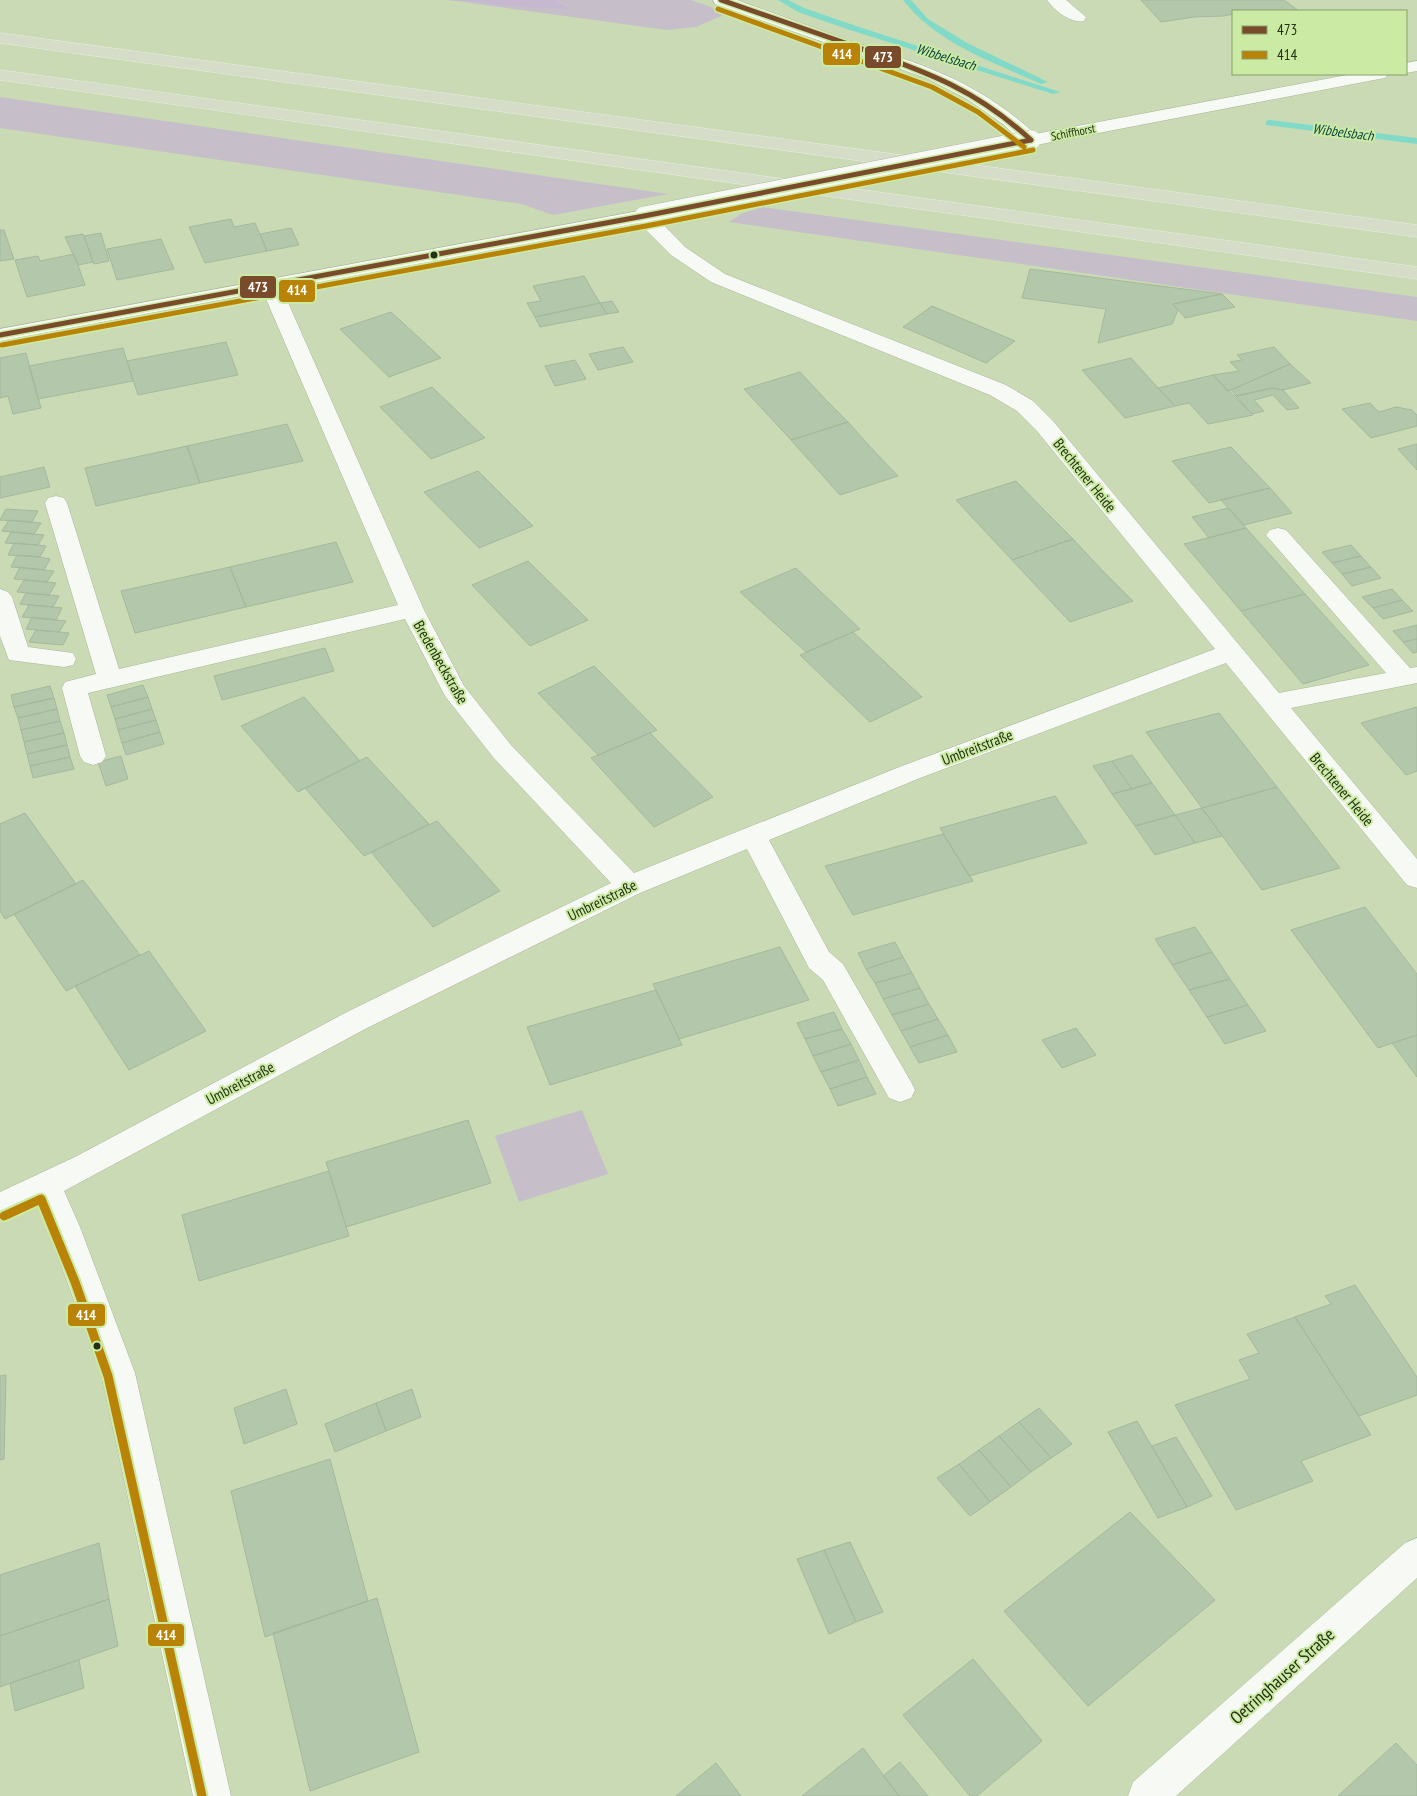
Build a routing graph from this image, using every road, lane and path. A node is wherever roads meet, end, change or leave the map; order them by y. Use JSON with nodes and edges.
{"nodes":[{"id":1,"x":721,"y":0,"type":"edge"},
{"id":2,"x":1055,"y":0,"type":"edge"},
{"id":3,"x":1078,"y":17,"type":"dead end"},
{"id":4,"x":0,"y":38,"type":"edge"},
{"id":5,"x":0,"y":75,"type":"edge"},
{"id":6,"x":1374,"y":75,"type":"edge"},
{"id":7,"x":1031,"y":140,"type":"junction"},
{"id":8,"x":648,"y":220,"type":"junction"},
{"id":9,"x":1417,"y":231,"type":"edge"},
{"id":10,"x":1417,"y":273,"type":"edge"},
{"id":11,"x":270,"y":285,"type":"junction"},
{"id":12,"x":0,"y":335,"type":"edge"},
{"id":13,"x":56,"y":503,"type":"dead end"},
{"id":14,"x":1278,"y":535,"type":"dead end"},
{"id":15,"x":0,"y":597,"type":"edge"},
{"id":16,"x":412,"y":610,"type":"junction"},
{"id":17,"x":1230,"y":652,"type":"junction"},
{"id":18,"x":64,"y":659,"type":"dead end"},
{"id":19,"x":1411,"y":676,"type":"edge"},
{"id":20,"x":110,"y":679,"type":"junction"},
{"id":21,"x":1271,"y":702,"type":"junction"},
{"id":22,"x":92,"y":756,"type":"dead end"},
{"id":23,"x":753,"y":836,"type":"junction"},
{"id":24,"x":1417,"y":878,"type":"edge"},
{"id":25,"x":630,"y":886,"type":"junction"},
{"id":26,"x":900,"y":1090,"type":"dead end"},
{"id":27,"x":46,"y":1186,"type":"junction"},
{"id":28,"x":0,"y":1207,"type":"edge"},
{"id":29,"x":1417,"y":1555,"type":"edge"},
{"id":30,"x":212,"y":1796,"type":"edge"},
{"id":31,"x":1147,"y":1796,"type":"edge"}],
"edges":[{"from":1,"to":7,"type":"street"},
{"from":2,"to":3,"type":"street"},
{"from":4,"to":9,"type":"highway"},
{"from":5,"to":10,"type":"highway"},
{"from":6,"to":7,"type":"street","name":"Schiffhorst"},
{"from":7,"to":8,"type":"street","name":"Schiffhorst","bridge":true},
{"from":8,"to":11,"type":"street","name":"Schiffhorst"},
{"from":8,"to":17,"type":"street","name":"Brechtener Heide"},
{"from":11,"to":12,"type":"street","name":"Schiffhorst"},
{"from":11,"to":16,"type":"street","name":"Bredenbeckstraße"},
{"from":13,"to":20,"type":"street"},
{"from":14,"to":19,"type":"street"},
{"from":15,"to":18,"type":"street"},
{"from":16,"to":20,"type":"street"},
{"from":16,"to":25,"type":"street","name":"Bredenbeckstraße"},
{"from":17,"to":21,"type":"street","name":"Brechtener Heide"},
{"from":17,"to":23,"type":"street","name":"Umbreitstraße"},
{"from":19,"to":21,"type":"street"},
{"from":20,"to":22,"type":"street"},
{"from":21,"to":24,"type":"street","name":"Brechtener Heide"},
{"from":23,"to":25,"type":"street","name":"Umbreitstraße"},
{"from":23,"to":26,"type":"street"},
{"from":25,"to":27,"type":"street","name":"Umbreitstraße"},
{"from":27,"to":28,"type":"street","name":"Umbreitstraße"},
{"from":27,"to":30,"type":"street"},
{"from":29,"to":31,"type":"street","name":"Oetringhauser Straße"}]}
